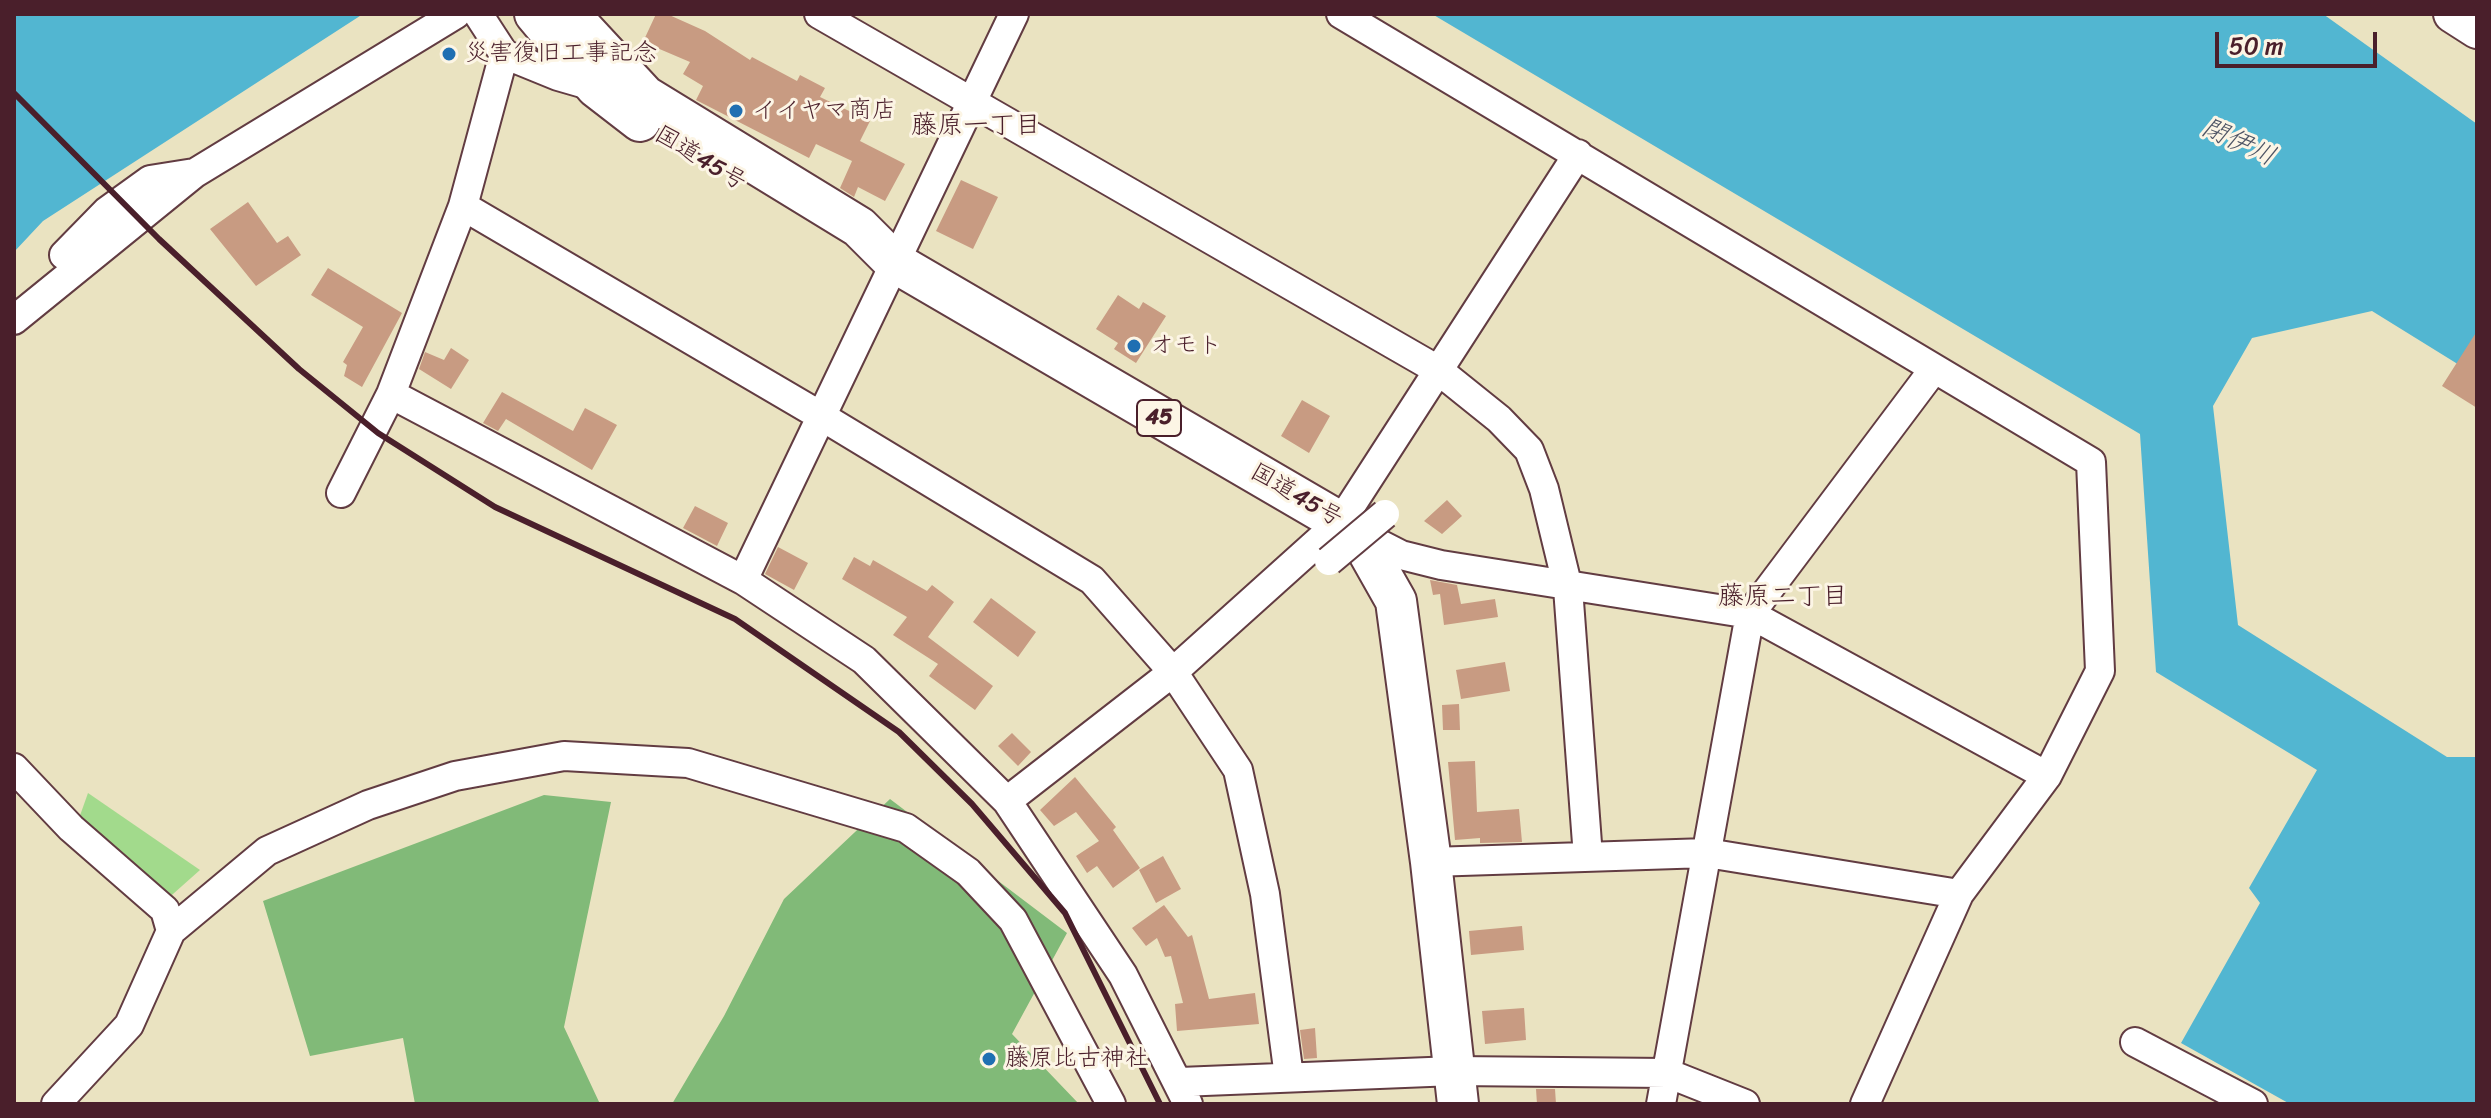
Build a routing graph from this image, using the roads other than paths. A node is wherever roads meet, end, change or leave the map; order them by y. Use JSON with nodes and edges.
{"nodes":[{"id":1,"x":456,"y":14,"type":"edge"},
{"id":2,"x":478,"y":14,"type":"edge"},
{"id":3,"x":535,"y":14,"type":"edge"},
{"id":4,"x":569,"y":14,"type":"edge"},
{"id":5,"x":819,"y":14,"type":"edge"},
{"id":6,"x":1014,"y":14,"type":"edge"},
{"id":7,"x":1341,"y":14,"type":"edge"},
{"id":8,"x":2452,"y":14,"type":"edge"},
{"id":9,"x":2477,"y":30,"type":"edge"},
{"id":10,"x":504,"y":54,"type":"junction"},
{"id":11,"x":596,"y":87,"type":"junction"},
{"id":12,"x":972,"y":102,"type":"junction"},
{"id":13,"x":1578,"y":154,"type":"junction"},
{"id":14,"x":195,"y":173,"type":"junction"},
{"id":15,"x":463,"y":206,"type":"junction"},
{"id":16,"x":64,"y":255,"type":"dead end"},
{"id":17,"x":894,"y":262,"type":"junction"},
{"id":18,"x":14,"y":320,"type":"edge"},
{"id":19,"x":1934,"y":369,"type":"junction"},
{"id":20,"x":1438,"y":370,"type":"junction"},
{"id":21,"x":391,"y":394,"type":"junction"},
{"id":22,"x":821,"y":416,"type":"junction"},
{"id":23,"x":341,"y":493,"type":"dead end"},
{"id":24,"x":1361,"y":523,"type":"junction"},
{"id":25,"x":1329,"y":561,"type":"dead end"},
{"id":26,"x":743,"y":580,"type":"junction"},
{"id":27,"x":1568,"y":588,"type":"junction"},
{"id":28,"x":1750,"y":614,"type":"junction"},
{"id":29,"x":1173,"y":672,"type":"junction"},
{"id":30,"x":14,"y":768,"type":"edge"},
{"id":31,"x":2047,"y":776,"type":"junction"},
{"id":32,"x":1007,"y":801,"type":"junction"},
{"id":33,"x":1707,"y":853,"type":"junction"},
{"id":34,"x":1588,"y":857,"type":"junction"},
{"id":35,"x":1431,"y":862,"type":"junction"},
{"id":36,"x":1959,"y":894,"type":"junction"},
{"id":37,"x":171,"y":931,"type":"junction"},
{"id":38,"x":2135,"y":1042,"type":"dead end"},
{"id":39,"x":1667,"y":1073,"type":"junction"},
{"id":40,"x":1289,"y":1077,"type":"junction"},
{"id":41,"x":1456,"y":1087,"type":"edge"},
{"id":42,"x":1184,"y":1093,"type":"edge"},
{"id":43,"x":56,"y":1104,"type":"edge"},
{"id":44,"x":1111,"y":1104,"type":"edge"},
{"id":45,"x":1661,"y":1104,"type":"edge"},
{"id":46,"x":1745,"y":1104,"type":"edge"},
{"id":47,"x":1865,"y":1104,"type":"edge"},
{"id":48,"x":2253,"y":1104,"type":"edge"}],
"edges":[{"from":1,"to":14,"type":"street"},
{"from":2,"to":10,"type":"street"},
{"from":3,"to":11,"type":"highway","name":"国道45号","number":"45"},
{"from":4,"to":17,"type":"highway","name":"国道45号","number":"45"},
{"from":5,"to":12,"type":"street"},
{"from":6,"to":12,"type":"street"},
{"from":7,"to":13,"type":"street"},
{"from":8,"to":9,"type":"main road"},
{"from":10,"to":11,"type":"street"},
{"from":10,"to":15,"type":"street"},
{"from":11,"to":17,"type":"highway","name":"国道45号","number":"45"},
{"from":12,"to":17,"type":"street"},
{"from":12,"to":20,"type":"street"},
{"from":13,"to":19,"type":"street"},
{"from":13,"to":20,"type":"street"},
{"from":14,"to":16,"type":"street"},
{"from":14,"to":18,"type":"street"},
{"from":15,"to":21,"type":"street"},
{"from":15,"to":22,"type":"street"},
{"from":17,"to":22,"type":"street"},
{"from":17,"to":24,"type":"highway","name":"国道45号","number":"45"},
{"from":19,"to":28,"type":"street"},
{"from":19,"to":31,"type":"street"},
{"from":20,"to":24,"type":"street"},
{"from":20,"to":27,"type":"street"},
{"from":21,"to":23,"type":"street"},
{"from":21,"to":26,"type":"street"},
{"from":22,"to":26,"type":"street"},
{"from":22,"to":29,"type":"street"},
{"from":24,"to":25,"type":"street","bridge":true},
{"from":24,"to":27,"type":"street"},
{"from":24,"to":29,"type":"street"},
{"from":24,"to":35,"type":"highway","name":"国道45号"},
{"from":26,"to":32,"type":"street"},
{"from":27,"to":28,"type":"street"},
{"from":27,"to":34,"type":"street"},
{"from":28,"to":31,"type":"street"},
{"from":28,"to":33,"type":"street"},
{"from":29,"to":32,"type":"street"},
{"from":29,"to":40,"type":"street"},
{"from":30,"to":37,"type":"street"},
{"from":31,"to":36,"type":"street"},
{"from":32,"to":42,"type":"street"},
{"from":33,"to":34,"type":"street"},
{"from":33,"to":36,"type":"street"},
{"from":33,"to":39,"type":"street"},
{"from":34,"to":35,"type":"street"},
{"from":35,"to":41,"type":"highway","name":"国道45号"},
{"from":36,"to":47,"type":"street"},
{"from":37,"to":43,"type":"street"},
{"from":37,"to":44,"type":"street"},
{"from":38,"to":48,"type":"street"},
{"from":39,"to":41,"type":"street"},
{"from":39,"to":45,"type":"street"},
{"from":39,"to":46,"type":"street"},
{"from":40,"to":41,"type":"street"},
{"from":40,"to":42,"type":"street"}]}
